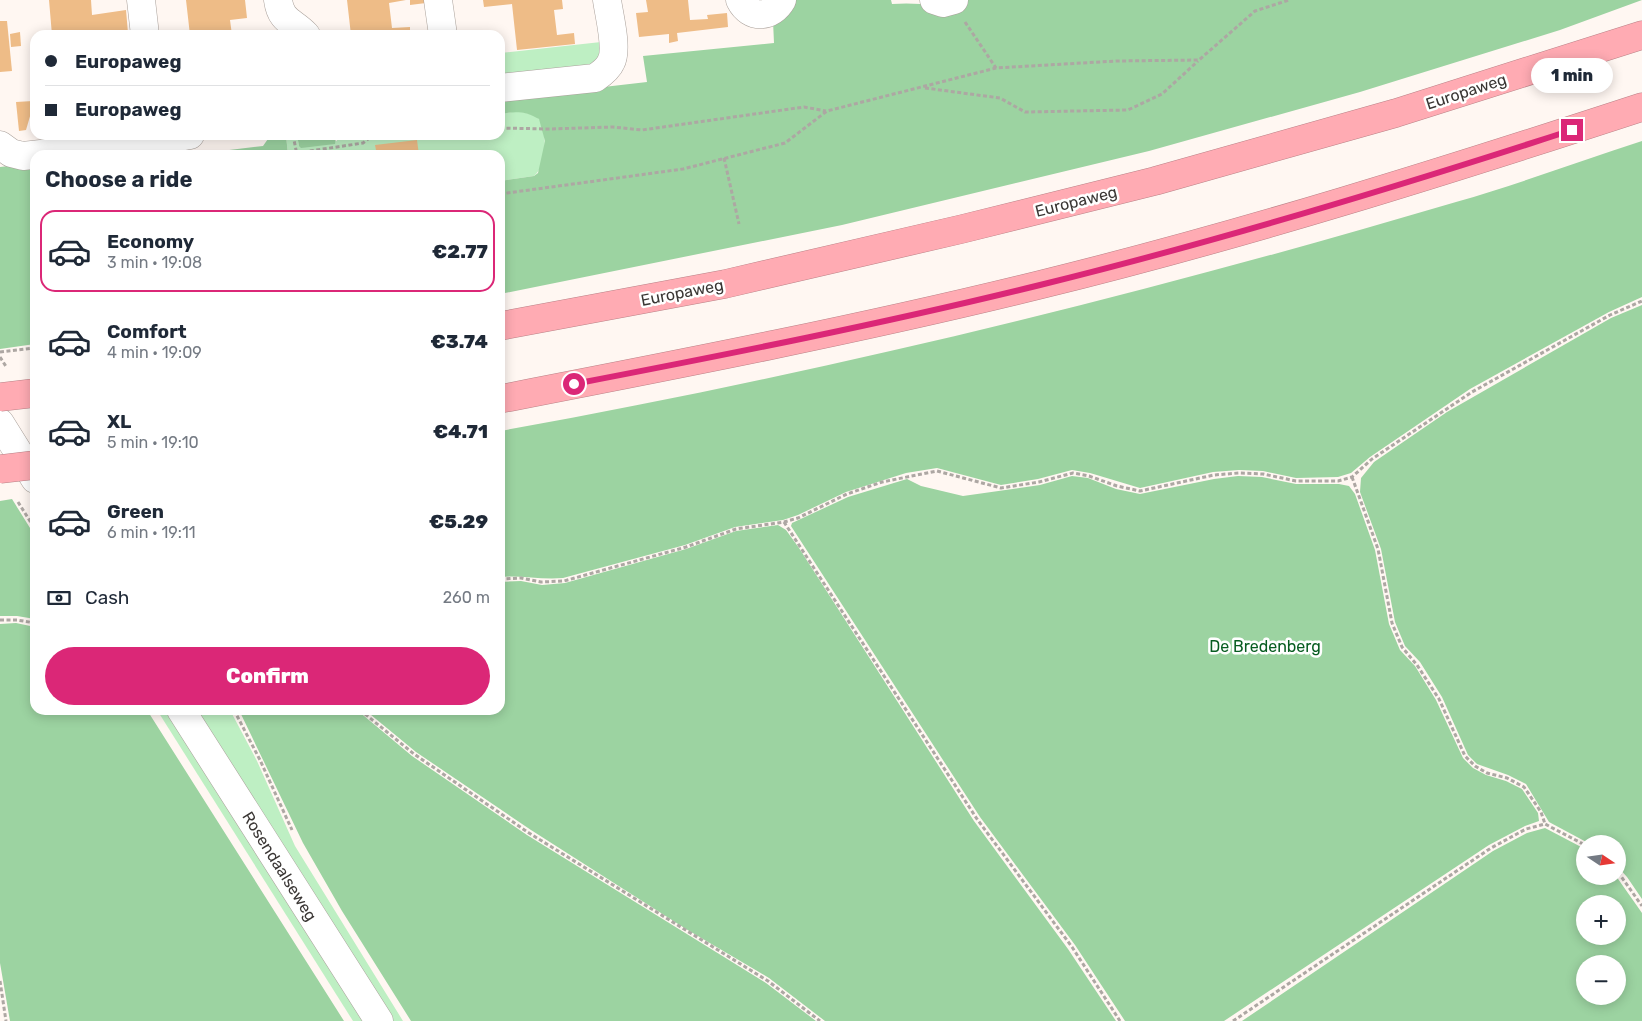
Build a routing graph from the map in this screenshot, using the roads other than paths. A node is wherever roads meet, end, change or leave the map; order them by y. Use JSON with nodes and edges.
{"nodes":[{"id":1,"x":141,"y":0,"type":"edge"},
{"id":2,"x":278,"y":0,"type":"edge"},
{"id":3,"x":438,"y":0,"type":"edge"},
{"id":4,"x":607,"y":0,"type":"edge"},
{"id":5,"x":740,"y":0,"type":"edge"},
{"id":6,"x":782,"y":0,"type":"edge"},
{"id":7,"x":144,"y":30,"type":"edge"},
{"id":8,"x":302,"y":30,"type":"edge"},
{"id":9,"x":442,"y":30,"type":"edge"},
{"id":10,"x":1642,"y":35,"type":"edge"},
{"id":11,"x":505,"y":87,"type":"edge"},
{"id":12,"x":1642,"y":107,"type":"edge"},
{"id":13,"x":141,"y":140,"type":"edge"},
{"id":14,"x":0,"y":145,"type":"edge"},
{"id":15,"x":67,"y":150,"type":"edge"},
{"id":16,"x":30,"y":155,"type":"edge"},
{"id":17,"x":505,"y":325,"type":"edge"},
{"id":18,"x":30,"y":394,"type":"edge"},
{"id":19,"x":0,"y":397,"type":"edge"},
{"id":20,"x":505,"y":398,"type":"edge"},
{"id":21,"x":0,"y":423,"type":"edge"},
{"id":22,"x":30,"y":466,"type":"edge"},
{"id":23,"x":0,"y":469,"type":"edge"},
{"id":24,"x":30,"y":471,"type":"edge"},
{"id":25,"x":184,"y":715,"type":"edge"},
{"id":26,"x":379,"y":1021,"type":"edge"}],
"edges":[{"from":1,"to":7,"type":"street"},
{"from":2,"to":8,"type":"street"},
{"from":3,"to":9,"type":"street"},
{"from":4,"to":11,"type":"street"},
{"from":5,"to":6,"type":"street"},
{"from":10,"to":17,"type":"highway","name":"Europaweg"},
{"from":12,"to":20,"type":"highway"},
{"from":13,"to":15,"type":"street"},
{"from":14,"to":16,"type":"street"},
{"from":18,"to":19,"type":"highway","bridge":true},
{"from":21,"to":24,"type":"street"},
{"from":22,"to":23,"type":"highway","bridge":true},
{"from":25,"to":26,"type":"street","name":"Rosendaalseweg"}]}
